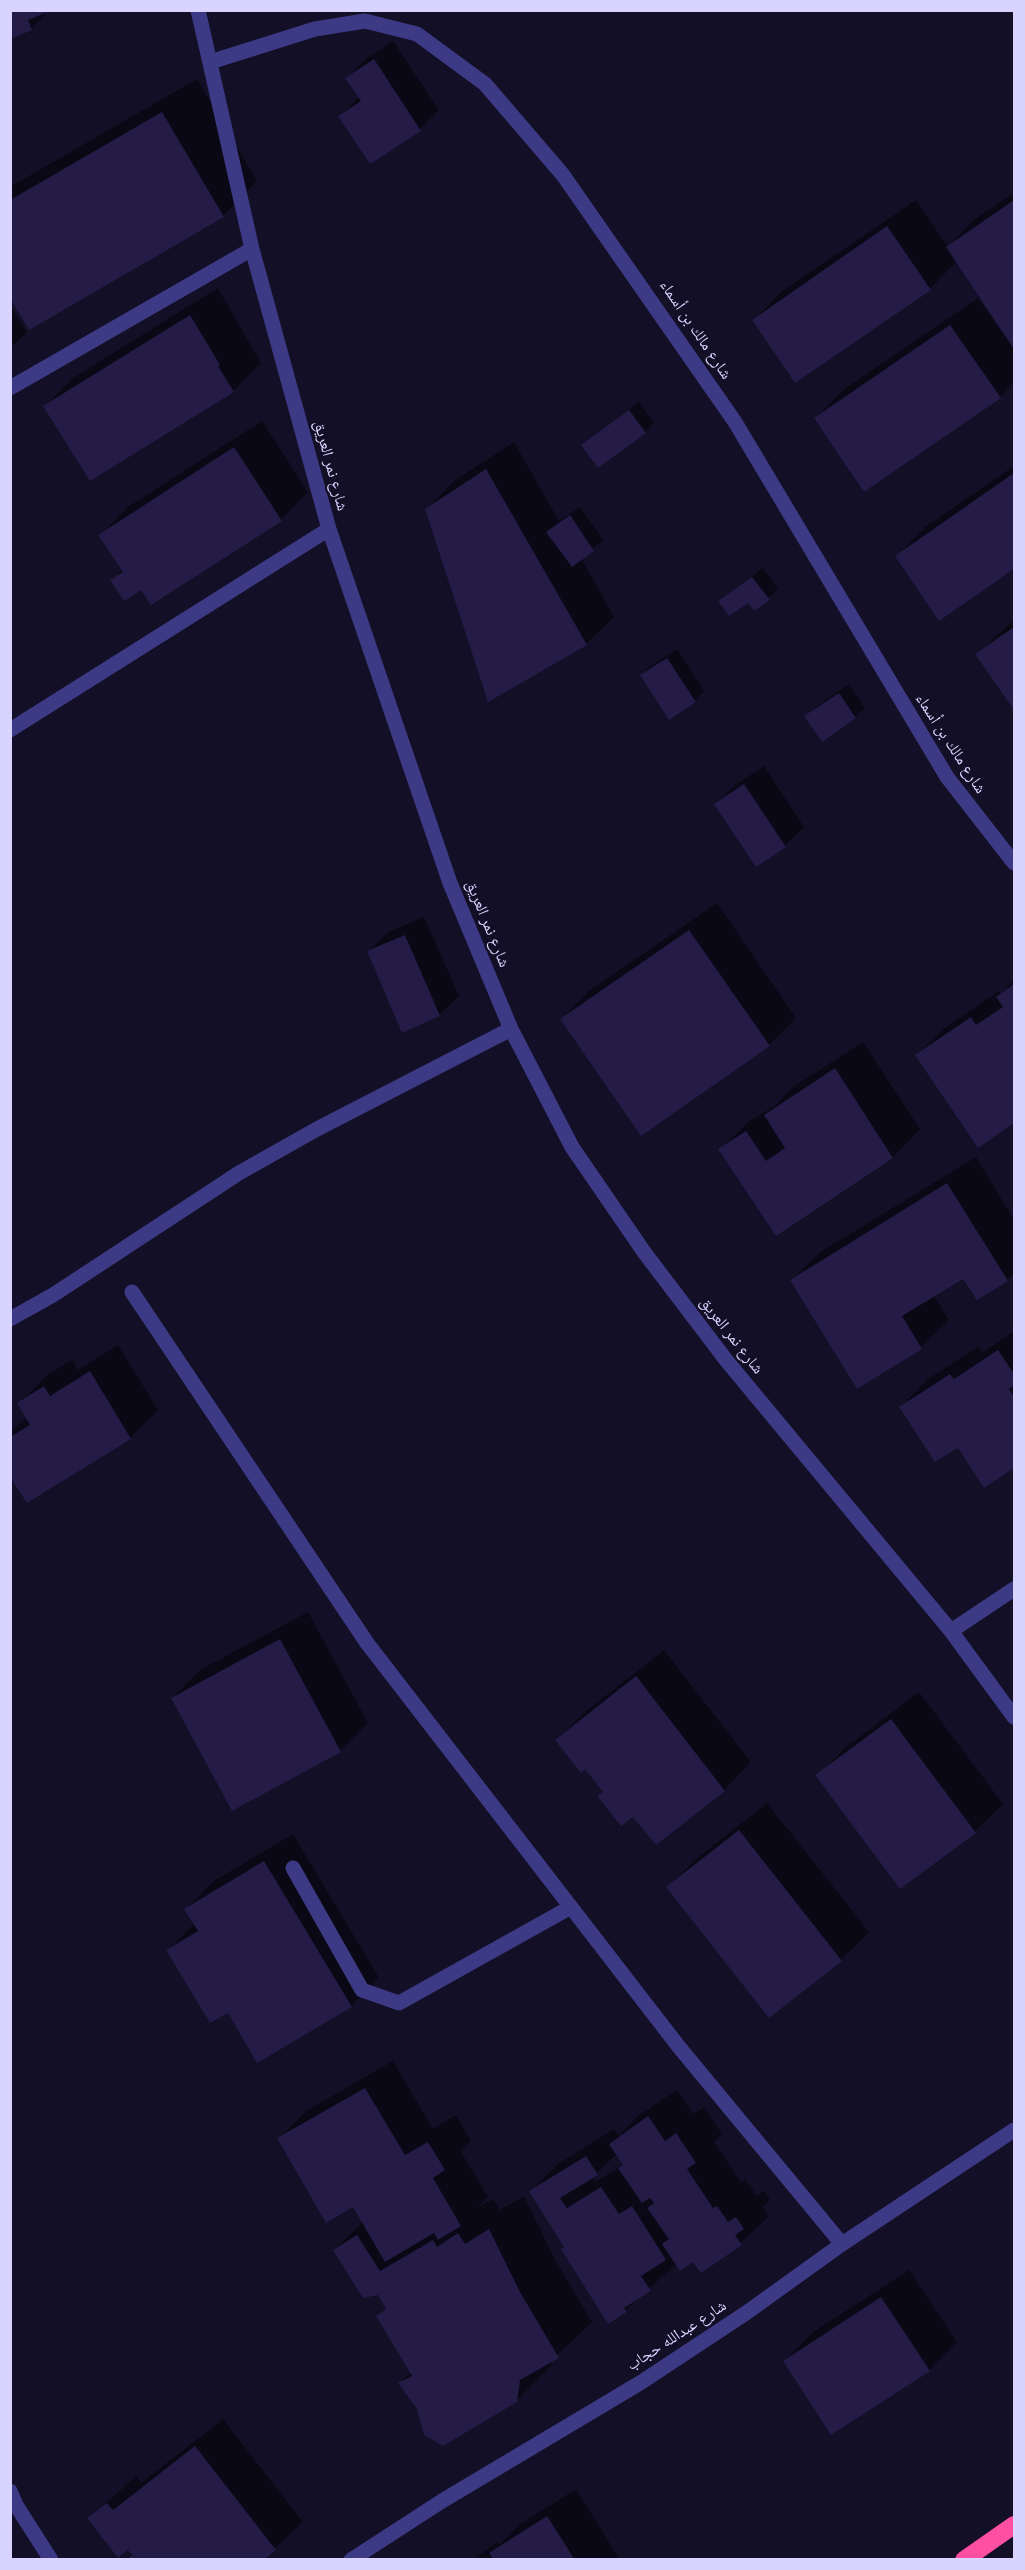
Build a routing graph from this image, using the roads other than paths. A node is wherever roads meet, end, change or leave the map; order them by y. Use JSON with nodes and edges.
{"nodes":[{"id":1,"x":198,"y":10,"type":"edge"},
{"id":2,"x":210,"y":62,"type":"junction"},
{"id":3,"x":252,"y":249,"type":"junction"},
{"id":4,"x":10,"y":388,"type":"edge"},
{"id":5,"x":328,"y":529,"type":"junction"},
{"id":6,"x":10,"y":730,"type":"edge"},
{"id":7,"x":1014,"y":863,"type":"edge"},
{"id":8,"x":511,"y":1029,"type":"junction"},
{"id":9,"x":132,"y":1293,"type":"dead end"},
{"id":10,"x":10,"y":1319,"type":"edge"},
{"id":11,"x":1014,"y":1589,"type":"edge"},
{"id":12,"x":951,"y":1631,"type":"junction"},
{"id":13,"x":1014,"y":1717,"type":"edge"},
{"id":14,"x":292,"y":1868,"type":"dead end"},
{"id":15,"x":571,"y":1907,"type":"junction"},
{"id":16,"x":1014,"y":2130,"type":"edge"},
{"id":17,"x":842,"y":2244,"type":"junction"},
{"id":18,"x":10,"y":2491,"type":"edge"},
{"id":19,"x":1014,"y":2524,"type":"edge"},
{"id":20,"x":51,"y":2559,"type":"edge"},
{"id":21,"x":351,"y":2559,"type":"edge"},
{"id":22,"x":964,"y":2559,"type":"edge"}],
"edges":[{"from":1,"to":2,"type":"street","name":"شارع نمر العريق"},
{"from":2,"to":3,"type":"street","name":"شارع نمر العريق"},
{"from":2,"to":7,"type":"street","name":"شارع مالك بن أسماء"},
{"from":3,"to":4,"type":"street"},
{"from":3,"to":5,"type":"street","name":"شارع نمر العريق"},
{"from":5,"to":6,"type":"street"},
{"from":5,"to":8,"type":"street","name":"شارع نمر العريق"},
{"from":8,"to":10,"type":"street"},
{"from":8,"to":12,"type":"street","name":"شارع نمر العريق"},
{"from":9,"to":15,"type":"street"},
{"from":11,"to":12,"type":"street"},
{"from":12,"to":13,"type":"street","name":"شارع نمر العريق"},
{"from":14,"to":15,"type":"street"},
{"from":15,"to":17,"type":"street"},
{"from":16,"to":17,"type":"street","name":"شارع عبدالله حجاب"},
{"from":17,"to":21,"type":"street","name":"شارع عبدالله حجاب"},
{"from":18,"to":20,"type":"street"},
{"from":19,"to":22,"type":"highway"}]}
